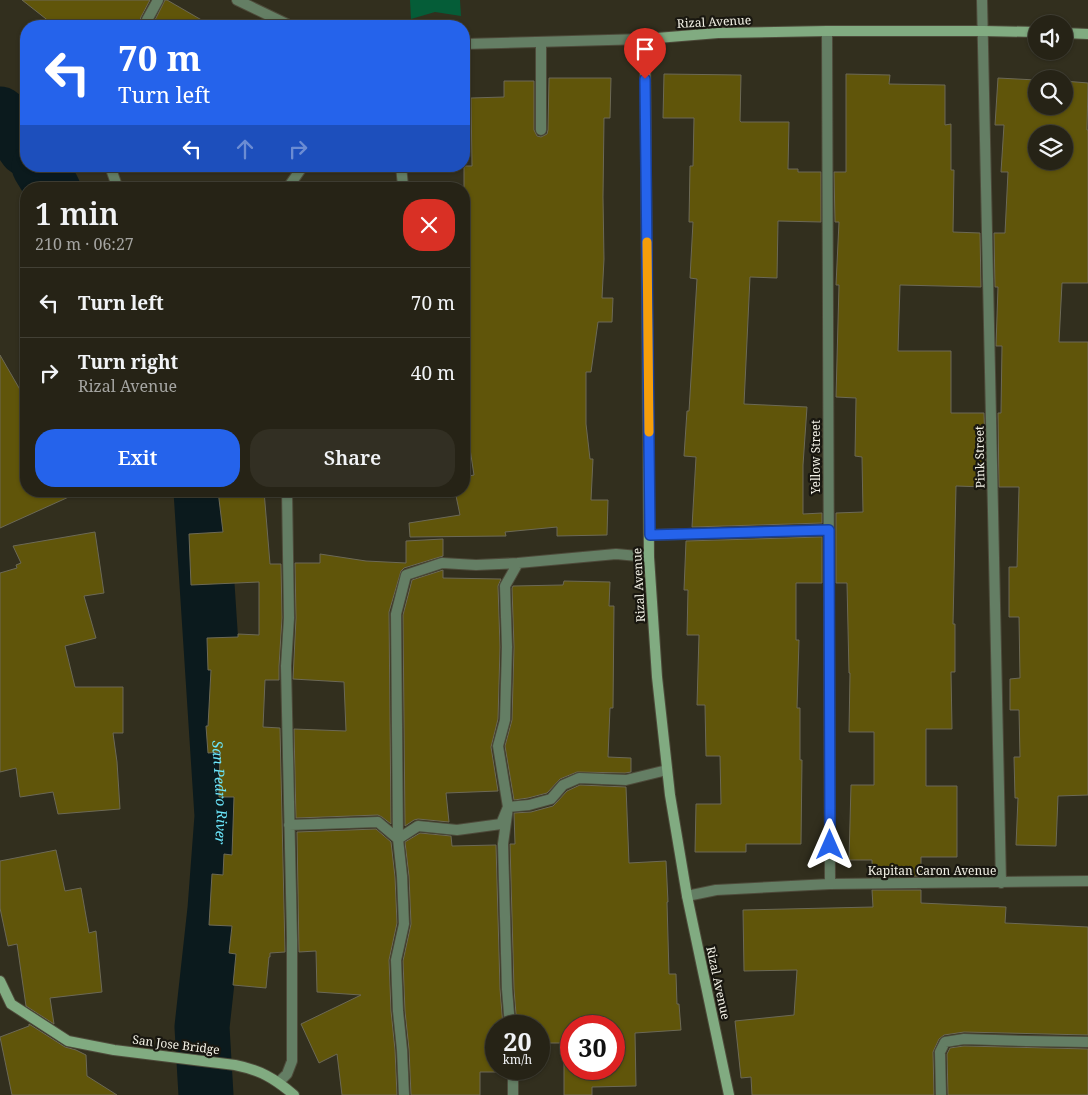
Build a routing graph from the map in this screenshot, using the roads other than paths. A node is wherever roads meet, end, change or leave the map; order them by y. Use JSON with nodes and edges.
{"nodes":[{"id":1,"x":158,"y":0,"type":"edge"},
{"id":2,"x":238,"y":0,"type":"edge"},
{"id":3,"x":982,"y":0,"type":"edge"},
{"id":4,"x":147,"y":20,"type":"edge"},
{"id":5,"x":279,"y":20,"type":"edge"},
{"id":6,"x":827,"y":31,"type":"junction"},
{"id":7,"x":984,"y":31,"type":"junction"},
{"id":8,"x":1028,"y":32,"type":"edge"},
{"id":9,"x":1073,"y":33,"type":"edge"},
{"id":10,"x":1088,"y":34,"type":"edge"},
{"id":11,"x":645,"y":39,"type":"junction"},
{"id":12,"x":541,"y":43,"type":"junction"},
{"id":13,"x":470,"y":44,"type":"edge"},
{"id":14,"x":541,"y":130,"type":"dead end"},
{"id":15,"x":287,"y":497,"type":"edge"},
{"id":16,"x":829,"y":530,"type":"junction"},
{"id":17,"x":650,"y":535,"type":"junction"},
{"id":18,"x":649,"y":557,"type":"junction"},
{"id":19,"x":518,"y":563,"type":"junction"},
{"id":20,"x":667,"y":770,"type":"junction"},
{"id":21,"x":508,"y":807,"type":"junction"},
{"id":22,"x":289,"y":825,"type":"junction"},
{"id":23,"x":398,"y":839,"type":"junction"},
{"id":24,"x":1088,"y":882,"type":"edge"},
{"id":25,"x":1001,"y":883,"type":"junction"},
{"id":26,"x":830,"y":884,"type":"junction"},
{"id":27,"x":687,"y":896,"type":"junction"},
{"id":28,"x":0,"y":980,"type":"edge"},
{"id":29,"x":509,"y":1015,"type":"edge"},
{"id":30,"x":1088,"y":1042,"type":"edge"},
{"id":31,"x":513,"y":1080,"type":"edge"},
{"id":32,"x":279,"y":1082,"type":"junction"},
{"id":33,"x":294,"y":1095,"type":"edge"},
{"id":34,"x":404,"y":1095,"type":"edge"},
{"id":35,"x":513,"y":1095,"type":"edge"},
{"id":36,"x":729,"y":1095,"type":"edge"},
{"id":37,"x":942,"y":1095,"type":"edge"}],
"edges":[{"from":1,"to":4,"type":"street"},
{"from":2,"to":5,"type":"street"},
{"from":3,"to":7,"type":"street","name":"Pink Street"},
{"from":6,"to":7,"type":"main road","name":"Rizal Avenue"},
{"from":6,"to":11,"type":"main road","name":"Rizal Avenue"},
{"from":6,"to":16,"type":"street","name":"Yellow Street"},
{"from":7,"to":8,"type":"main road","name":"Rizal Avenue"},
{"from":7,"to":25,"type":"street","name":"Pink Street"},
{"from":9,"to":10,"type":"main road"},
{"from":11,"to":12,"type":"street"},
{"from":11,"to":17,"type":"main road","name":"Rizal Avenue"},
{"from":12,"to":13,"type":"street"},
{"from":12,"to":14,"type":"street"},
{"from":15,"to":22,"type":"street"},
{"from":16,"to":17,"type":"street"},
{"from":16,"to":26,"type":"street","name":"Yellow Street"},
{"from":17,"to":18,"type":"main road","name":"Rizal Avenue"},
{"from":18,"to":19,"type":"street"},
{"from":18,"to":20,"type":"main road","name":"Rizal Avenue"},
{"from":19,"to":21,"type":"street"},
{"from":19,"to":23,"type":"street"},
{"from":20,"to":21,"type":"street"},
{"from":20,"to":27,"type":"main road","name":"Rizal Avenue"},
{"from":21,"to":23,"type":"street"},
{"from":21,"to":29,"type":"street"},
{"from":22,"to":23,"type":"street"},
{"from":22,"to":32,"type":"street"},
{"from":23,"to":34,"type":"street"},
{"from":24,"to":25,"type":"street","name":"Kapitan Caron Avenue"},
{"from":25,"to":26,"type":"street","name":"Kapitan Caron Avenue"},
{"from":26,"to":27,"type":"street","name":"Kapitan Caron Avenue"},
{"from":27,"to":36,"type":"main road","name":"Rizal Avenue"},
{"from":28,"to":32,"type":"main road","name":"San Jose Bridge"},
{"from":30,"to":37,"type":"street"},
{"from":31,"to":35,"type":"street"},
{"from":32,"to":33,"type":"main road"}]}
